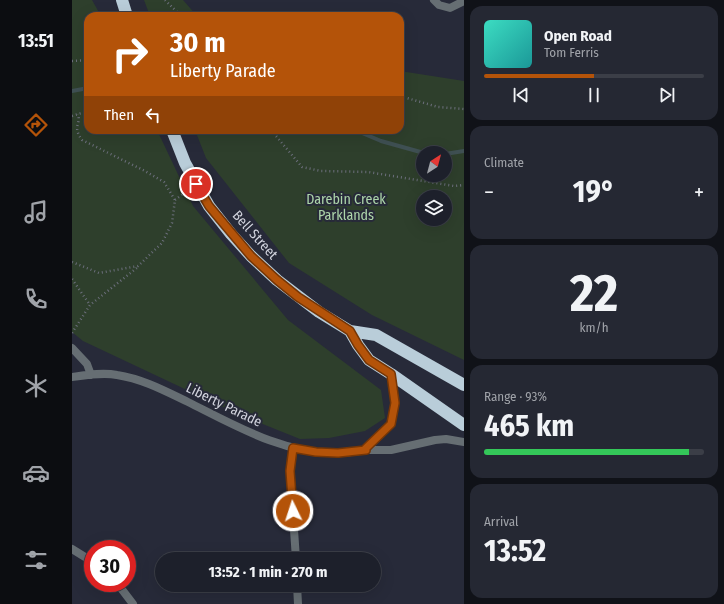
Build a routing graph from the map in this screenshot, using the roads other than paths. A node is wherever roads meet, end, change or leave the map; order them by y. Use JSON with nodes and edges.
{"nodes":[{"id":1,"x":434,"y":0,"type":"edge"},
{"id":2,"x":121,"y":1,"type":"edge"},
{"id":3,"x":464,"y":1,"type":"edge"},
{"id":4,"x":125,"y":12,"type":"edge"},
{"id":5,"x":174,"y":134,"type":"edge"},
{"id":6,"x":350,"y":331,"type":"junction"},
{"id":7,"x":72,"y":348,"type":"edge"},
{"id":8,"x":391,"y":374,"type":"junction"},
{"id":9,"x":91,"y":375,"type":"junction"},
{"id":10,"x":72,"y":377,"type":"edge"},
{"id":11,"x":464,"y":384,"type":"edge"},
{"id":12,"x":464,"y":425,"type":"edge"},
{"id":13,"x":464,"y":442,"type":"edge"},
{"id":14,"x":293,"y":448,"type":"junction"},
{"id":15,"x":366,"y":450,"type":"junction"},
{"id":16,"x":72,"y":549,"type":"edge"},
{"id":17,"x":296,"y":552,"type":"edge"},
{"id":18,"x":84,"y":556,"type":"edge"},
{"id":19,"x":124,"y":592,"type":"edge"},
{"id":20,"x":297,"y":592,"type":"edge"},
{"id":21,"x":134,"y":604,"type":"edge"},
{"id":22,"x":298,"y":604,"type":"edge"}],
"edges":[{"from":1,"to":3,"type":"street"},
{"from":2,"to":4,"type":"highway"},
{"from":5,"to":6,"type":"highway","name":"Bell Street"},
{"from":6,"to":8,"type":"highway","name":"Bell Street"},
{"from":6,"to":11,"type":"highway","name":"Bell Street"},
{"from":7,"to":9,"type":"street"},
{"from":8,"to":12,"type":"highway","name":"Bell Street"},
{"from":8,"to":15,"type":"street"},
{"from":9,"to":10,"type":"street","name":"Liberty Parade"},
{"from":9,"to":14,"type":"street","name":"Liberty Parade"},
{"from":13,"to":15,"type":"street","name":"Liberty Parade"},
{"from":14,"to":15,"type":"street","name":"Liberty Parade"},
{"from":14,"to":17,"type":"street"},
{"from":16,"to":18,"type":"street"},
{"from":19,"to":21,"type":"street"},
{"from":20,"to":22,"type":"street"}]}
